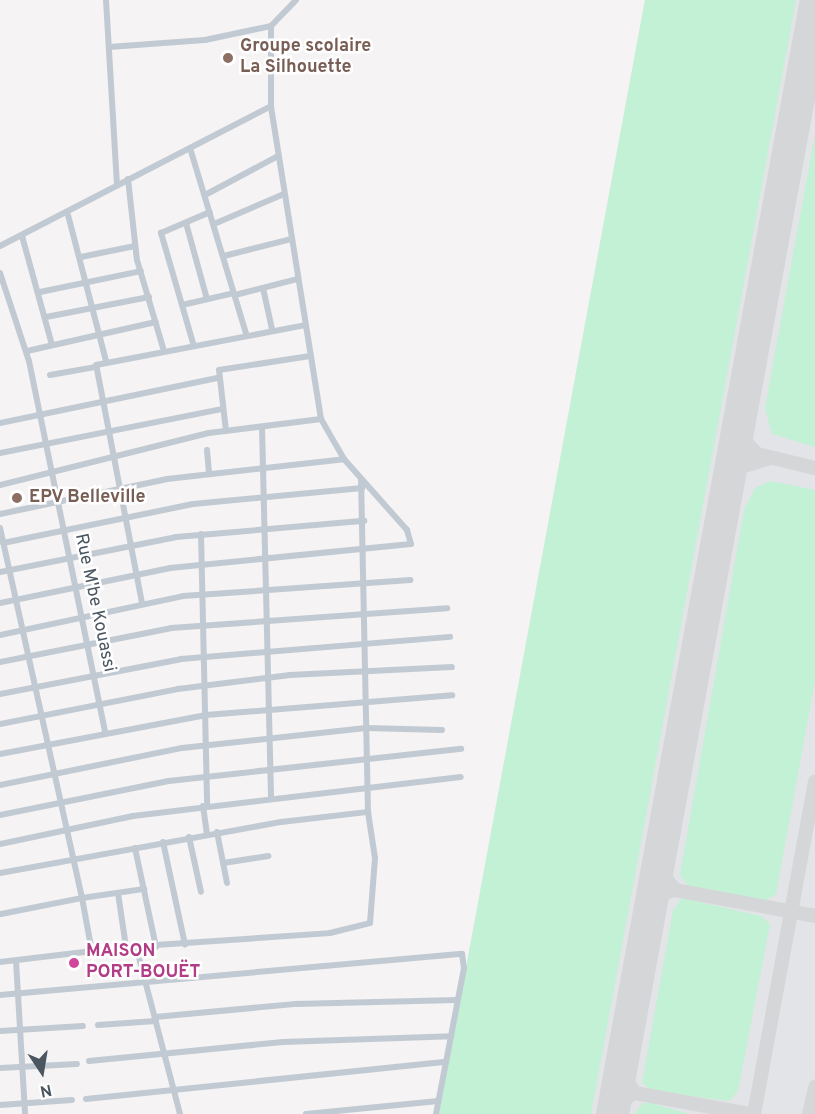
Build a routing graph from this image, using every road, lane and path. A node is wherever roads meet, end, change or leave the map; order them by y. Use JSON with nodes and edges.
{"nodes":[{"id":1,"x":106,"y":0,"type":"edge"},
{"id":2,"x":296,"y":0,"type":"edge"},
{"id":3,"x":283,"y":4,"type":"edge"},
{"id":4,"x":271,"y":26,"type":"junction"},
{"id":5,"x":109,"y":46,"type":"junction"},
{"id":6,"x":272,"y":106,"type":"junction"},
{"id":7,"x":190,"y":148,"type":"junction"},
{"id":8,"x":278,"y":156,"type":"junction"},
{"id":9,"x":128,"y":179,"type":"junction"},
{"id":10,"x":117,"y":186,"type":"junction"},
{"id":11,"x":284,"y":194,"type":"junction"},
{"id":12,"x":205,"y":195,"type":"junction"},
{"id":13,"x":210,"y":212,"type":"junction"},
{"id":14,"x":68,"y":215,"type":"junction"},
{"id":15,"x":186,"y":223,"type":"junction"},
{"id":16,"x":214,"y":224,"type":"junction"},
{"id":17,"x":22,"y":236,"type":"junction"},
{"id":18,"x":291,"y":239,"type":"junction"},
{"id":19,"x":0,"y":246,"type":"edge"},
{"id":20,"x":135,"y":246,"type":"junction"},
{"id":21,"x":224,"y":256,"type":"junction"},
{"id":22,"x":81,"y":257,"type":"junction"},
{"id":23,"x":141,"y":271,"type":"junction"},
{"id":24,"x":0,"y":273,"type":"edge"},
{"id":25,"x":298,"y":279,"type":"junction"},
{"id":26,"x":87,"y":281,"type":"junction"},
{"id":27,"x":263,"y":288,"type":"junction"},
{"id":28,"x":40,"y":292,"type":"junction"},
{"id":29,"x":235,"y":294,"type":"junction"},
{"id":30,"x":149,"y":297,"type":"junction"},
{"id":31,"x":207,"y":299,"type":"junction"},
{"id":32,"x":182,"y":305,"type":"junction"},
{"id":33,"x":94,"y":309,"type":"junction"},
{"id":34,"x":46,"y":317,"type":"junction"},
{"id":35,"x":156,"y":322,"type":"junction"},
{"id":36,"x":305,"y":325,"type":"junction"},
{"id":37,"x":272,"y":329,"type":"junction"},
{"id":38,"x":100,"y":333,"type":"junction"},
{"id":39,"x":246,"y":334,"type":"junction"},
{"id":40,"x":193,"y":343,"type":"junction"},
{"id":41,"x":52,"y":345,"type":"junction"},
{"id":42,"x":163,"y":348,"type":"junction"},
{"id":43,"x":27,"y":351,"type":"junction"},
{"id":44,"x":310,"y":356,"type":"junction"},
{"id":45,"x":106,"y":361,"type":"junction"},
{"id":46,"x":96,"y":367,"type":"junction"},
{"id":47,"x":50,"y":375,"type":"dead end"},
{"id":48,"x":218,"y":378,"type":"junction"},
{"id":49,"x":103,"y":403,"type":"junction"},
{"id":50,"x":223,"y":409,"type":"junction"},
{"id":51,"x":40,"y":415,"type":"junction"},
{"id":52,"x":321,"y":419,"type":"junction"},
{"id":53,"x":0,"y":423,"type":"edge"},
{"id":54,"x":262,"y":427,"type":"junction"},
{"id":55,"x":226,"y":431,"type":"junction"},
{"id":56,"x":108,"y":432,"type":"junction"},
{"id":57,"x":46,"y":444,"type":"junction"},
{"id":58,"x":207,"y":450,"type":"dead end"},
{"id":59,"x":0,"y":453,"type":"edge"},
{"id":60,"x":114,"y":459,"type":"junction"},
{"id":61,"x":344,"y":459,"type":"junction"},
{"id":62,"x":264,"y":469,"type":"junction"},
{"id":63,"x":53,"y":472,"type":"junction"},
{"id":64,"x":209,"y":474,"type":"junction"},
{"id":65,"x":361,"y":479,"type":"junction"},
{"id":66,"x":0,"y":485,"type":"edge"},
{"id":67,"x":362,"y":488,"type":"junction"},
{"id":68,"x":121,"y":489,"type":"junction"},
{"id":69,"x":264,"y":498,"type":"junction"},
{"id":70,"x":58,"y":501,"type":"junction"},
{"id":71,"x":0,"y":514,"type":"edge"},
{"id":72,"x":126,"y":517,"type":"junction"},
{"id":73,"x":364,"y":520,"type":"junction"},
{"id":74,"x":0,"y":528,"type":"edge"},
{"id":75,"x":264,"y":528,"type":"junction"},
{"id":76,"x":63,"y":530,"type":"junction"},
{"id":77,"x":201,"y":534,"type":"junction"},
{"id":78,"x":3,"y":543,"type":"junction"},
{"id":79,"x":131,"y":545,"type":"junction"},
{"id":80,"x":365,"y":550,"type":"junction"},
{"id":81,"x":69,"y":558,"type":"junction"},
{"id":82,"x":266,"y":558,"type":"junction"},
{"id":83,"x":201,"y":564,"type":"junction"},
{"id":84,"x":9,"y":571,"type":"junction"},
{"id":85,"x":0,"y":572,"type":"edge"},
{"id":86,"x":136,"y":574,"type":"junction"},
{"id":87,"x":410,"y":580,"type":"dead end"},
{"id":88,"x":364,"y":581,"type":"junction"},
{"id":89,"x":75,"y":585,"type":"junction"},
{"id":90,"x":266,"y":589,"type":"junction"},
{"id":91,"x":202,"y":594,"type":"junction"},
{"id":92,"x":15,"y":600,"type":"junction"},
{"id":93,"x":0,"y":603,"type":"edge"},
{"id":94,"x":142,"y":603,"type":"junction"},
{"id":95,"x":447,"y":608,"type":"dead end"},
{"id":96,"x":364,"y":612,"type":"junction"},
{"id":97,"x":82,"y":616,"type":"junction"},
{"id":98,"x":266,"y":618,"type":"junction"},
{"id":99,"x":203,"y":624,"type":"junction"},
{"id":100,"x":22,"y":630,"type":"junction"},
{"id":101,"x":0,"y":635,"type":"edge"},
{"id":102,"x":450,"y":637,"type":"dead end"},
{"id":103,"x":364,"y":643,"type":"junction"},
{"id":104,"x":88,"y":644,"type":"junction"},
{"id":105,"x":266,"y":649,"type":"junction"},
{"id":106,"x":27,"y":656,"type":"junction"},
{"id":107,"x":204,"y":656,"type":"junction"},
{"id":108,"x":0,"y":662,"type":"edge"},
{"id":109,"x":452,"y":667,"type":"dead end"},
{"id":110,"x":366,"y":671,"type":"junction"},
{"id":111,"x":93,"y":674,"type":"junction"},
{"id":112,"x":267,"y":678,"type":"junction"},
{"id":113,"x":205,"y":686,"type":"junction"},
{"id":114,"x":35,"y":687,"type":"junction"},
{"id":115,"x":0,"y":694,"type":"edge"},
{"id":116,"x":452,"y":695,"type":"dead end"},
{"id":117,"x":366,"y":698,"type":"junction"},
{"id":118,"x":99,"y":703,"type":"junction"},
{"id":119,"x":268,"y":708,"type":"junction"},
{"id":120,"x":41,"y":714,"type":"junction"},
{"id":121,"x":206,"y":715,"type":"junction"},
{"id":122,"x":0,"y":724,"type":"edge"},
{"id":123,"x":366,"y":728,"type":"junction"},
{"id":124,"x":442,"y":730,"type":"dead end"},
{"id":125,"x":105,"y":731,"type":"junction"},
{"id":126,"x":269,"y":738,"type":"junction"},
{"id":127,"x":46,"y":744,"type":"junction"},
{"id":128,"x":205,"y":745,"type":"junction"},
{"id":129,"x":461,"y":749,"type":"dead end"},
{"id":130,"x":0,"y":754,"type":"edge"},
{"id":131,"x":368,"y":756,"type":"junction"},
{"id":132,"x":268,"y":767,"type":"junction"},
{"id":133,"x":52,"y":773,"type":"junction"},
{"id":134,"x":206,"y":777,"type":"junction"},
{"id":135,"x":461,"y":777,"type":"dead end"},
{"id":136,"x":0,"y":785,"type":"edge"},
{"id":137,"x":368,"y":785,"type":"junction"},
{"id":138,"x":271,"y":796,"type":"junction"},
{"id":139,"x":60,"y":801,"type":"junction"},
{"id":140,"x":205,"y":805,"type":"junction"},
{"id":141,"x":368,"y":812,"type":"junction"},
{"id":142,"x":0,"y":814,"type":"edge"},
{"id":143,"x":66,"y":831,"type":"junction"},
{"id":144,"x":217,"y":832,"type":"junction"},
{"id":145,"x":207,"y":834,"type":"junction"},
{"id":146,"x":189,"y":837,"type":"junction"},
{"id":147,"x":163,"y":842,"type":"junction"},
{"id":148,"x":0,"y":844,"type":"edge"},
{"id":149,"x":135,"y":848,"type":"junction"},
{"id":150,"x":268,"y":856,"type":"dead end"},
{"id":151,"x":73,"y":860,"type":"junction"},
{"id":152,"x":223,"y":863,"type":"junction"},
{"id":153,"x":0,"y":873,"type":"edge"},
{"id":154,"x":227,"y":883,"type":"dead end"},
{"id":155,"x":144,"y":889,"type":"junction"},
{"id":156,"x":201,"y":892,"type":"dead end"},
{"id":157,"x":118,"y":893,"type":"junction"},
{"id":158,"x":82,"y":898,"type":"junction"},
{"id":159,"x":2,"y":914,"type":"dead end"},
{"id":160,"x":185,"y":945,"type":"junction"},
{"id":161,"x":126,"y":947,"type":"junction"},
{"id":162,"x":156,"y":947,"type":"junction"},
{"id":163,"x":137,"y":950,"type":"junction"},
{"id":164,"x":92,"y":952,"type":"junction"},
{"id":165,"x":16,"y":961,"type":"junction"},
{"id":166,"x":0,"y":962,"type":"edge"},
{"id":167,"x":147,"y":985,"type":"junction"},
{"id":168,"x":17,"y":994,"type":"junction"},
{"id":169,"x":0,"y":995,"type":"edge"},
{"id":170,"x":457,"y":1000,"type":"junction"},
{"id":171,"x":155,"y":1019,"type":"junction"},
{"id":172,"x":98,"y":1025,"type":"dead end"},
{"id":173,"x":83,"y":1026,"type":"dead end"},
{"id":174,"x":19,"y":1030,"type":"junction"},
{"id":175,"x":0,"y":1031,"type":"edge"},
{"id":176,"x":451,"y":1036,"type":"junction"},
{"id":177,"x":164,"y":1055,"type":"junction"},
{"id":178,"x":89,"y":1061,"type":"dead end"},
{"id":179,"x":446,"y":1062,"type":"junction"},
{"id":180,"x":77,"y":1064,"type":"dead end"},
{"id":181,"x":22,"y":1066,"type":"junction"},
{"id":182,"x":0,"y":1068,"type":"edge"},
{"id":183,"x":173,"y":1089,"type":"junction"},
{"id":184,"x":86,"y":1099,"type":"dead end"},
{"id":185,"x":72,"y":1100,"type":"dead end"},
{"id":186,"x":438,"y":1101,"type":"junction"},
{"id":187,"x":24,"y":1104,"type":"junction"},
{"id":188,"x":0,"y":1105,"type":"edge"},
{"id":189,"x":25,"y":1114,"type":"edge"},
{"id":190,"x":180,"y":1114,"type":"edge"},
{"id":191,"x":306,"y":1114,"type":"edge"},
{"id":192,"x":436,"y":1114,"type":"edge"}],
"edges":[{"from":1,"to":5,"type":"street"},
{"from":2,"to":3,"type":"street"},
{"from":3,"to":4,"type":"street"},
{"from":4,"to":5,"type":"street"},
{"from":4,"to":6,"type":"street"},
{"from":5,"to":10,"type":"street"},
{"from":6,"to":7,"type":"street"},
{"from":6,"to":8,"type":"street"},
{"from":7,"to":9,"type":"street"},
{"from":7,"to":12,"type":"street"},
{"from":8,"to":11,"type":"street"},
{"from":8,"to":12,"type":"street"},
{"from":9,"to":10,"type":"street"},
{"from":9,"to":20,"type":"street"},
{"from":10,"to":14,"type":"street"},
{"from":11,"to":16,"type":"street"},
{"from":11,"to":18,"type":"street"},
{"from":12,"to":13,"type":"street"},
{"from":13,"to":15,"type":"street"},
{"from":13,"to":16,"type":"street"},
{"from":14,"to":17,"type":"street"},
{"from":14,"to":22,"type":"street"},
{"from":15,"to":31,"type":"street"},
{"from":15,"to":32,"type":"street"},
{"from":16,"to":21,"type":"street"},
{"from":17,"to":19,"type":"street"},
{"from":17,"to":28,"type":"street"},
{"from":18,"to":21,"type":"street"},
{"from":18,"to":25,"type":"street"},
{"from":20,"to":22,"type":"street"},
{"from":20,"to":23,"type":"street"},
{"from":21,"to":29,"type":"street"},
{"from":22,"to":26,"type":"street"},
{"from":23,"to":26,"type":"street"},
{"from":23,"to":30,"type":"street"},
{"from":24,"to":43,"type":"street","name":"Rue M'be Kouassi"},
{"from":25,"to":27,"type":"street"},
{"from":25,"to":36,"type":"street"},
{"from":26,"to":28,"type":"street"},
{"from":26,"to":33,"type":"street"},
{"from":27,"to":29,"type":"street"},
{"from":27,"to":37,"type":"street"},
{"from":28,"to":34,"type":"street"},
{"from":29,"to":31,"type":"street"},
{"from":29,"to":39,"type":"street"},
{"from":30,"to":33,"type":"street"},
{"from":30,"to":35,"type":"street"},
{"from":31,"to":32,"type":"street"},
{"from":32,"to":40,"type":"street"},
{"from":33,"to":34,"type":"street"},
{"from":33,"to":38,"type":"street"},
{"from":34,"to":41,"type":"street"},
{"from":35,"to":38,"type":"street"},
{"from":35,"to":42,"type":"street"},
{"from":36,"to":37,"type":"street"},
{"from":36,"to":44,"type":"street"},
{"from":37,"to":39,"type":"street"},
{"from":38,"to":41,"type":"street"},
{"from":38,"to":45,"type":"street"},
{"from":39,"to":40,"type":"street"},
{"from":40,"to":42,"type":"street"},
{"from":41,"to":43,"type":"street"},
{"from":42,"to":45,"type":"street"},
{"from":43,"to":51,"type":"street","name":"Rue M'be Kouassi"},
{"from":44,"to":48,"type":"street"},
{"from":44,"to":52,"type":"street"},
{"from":45,"to":46,"type":"street"},
{"from":46,"to":47,"type":"street"},
{"from":46,"to":49,"type":"street"},
{"from":48,"to":49,"type":"street"},
{"from":48,"to":50,"type":"street"},
{"from":49,"to":51,"type":"street"},
{"from":49,"to":56,"type":"street"},
{"from":50,"to":55,"type":"street"},
{"from":50,"to":56,"type":"street"},
{"from":51,"to":53,"type":"street"},
{"from":51,"to":57,"type":"street","name":"Rue M'be Kouassi"},
{"from":52,"to":54,"type":"street"},
{"from":52,"to":61,"type":"street"},
{"from":54,"to":55,"type":"street"},
{"from":54,"to":62,"type":"street"},
{"from":55,"to":60,"type":"street"},
{"from":56,"to":57,"type":"street"},
{"from":56,"to":60,"type":"street"},
{"from":57,"to":59,"type":"street"},
{"from":57,"to":63,"type":"street","name":"Rue M'be Kouassi"},
{"from":58,"to":64,"type":"street"},
{"from":60,"to":63,"type":"street"},
{"from":60,"to":68,"type":"street"},
{"from":61,"to":62,"type":"street"},
{"from":61,"to":65,"type":"street"},
{"from":62,"to":64,"type":"street"},
{"from":62,"to":69,"type":"street"},
{"from":63,"to":66,"type":"street"},
{"from":63,"to":70,"type":"street","name":"Rue M'be Kouassi"},
{"from":64,"to":68,"type":"street"},
{"from":65,"to":67,"type":"street"},
{"from":65,"to":80,"type":"street"},
{"from":67,"to":69,"type":"street"},
{"from":67,"to":73,"type":"street"},
{"from":68,"to":70,"type":"street"},
{"from":68,"to":72,"type":"street"},
{"from":69,"to":72,"type":"street"},
{"from":69,"to":75,"type":"street"},
{"from":70,"to":71,"type":"street"},
{"from":70,"to":76,"type":"street","name":"Rue M'be Kouassi"},
{"from":72,"to":76,"type":"street"},
{"from":72,"to":79,"type":"street"},
{"from":73,"to":75,"type":"street"},
{"from":73,"to":80,"type":"street"},
{"from":74,"to":78,"type":"street"},
{"from":75,"to":77,"type":"street"},
{"from":75,"to":82,"type":"street"},
{"from":76,"to":78,"type":"street"},
{"from":76,"to":81,"type":"street","name":"Rue M'be Kouassi"},
{"from":77,"to":79,"type":"street"},
{"from":77,"to":83,"type":"street"},
{"from":78,"to":84,"type":"street"},
{"from":79,"to":81,"type":"street"},
{"from":79,"to":86,"type":"street"},
{"from":80,"to":82,"type":"street"},
{"from":80,"to":88,"type":"street"},
{"from":81,"to":84,"type":"street"},
{"from":81,"to":89,"type":"street","name":"Rue M'be Kouassi"},
{"from":82,"to":83,"type":"street"},
{"from":82,"to":90,"type":"street"},
{"from":83,"to":86,"type":"street"},
{"from":83,"to":91,"type":"street"},
{"from":84,"to":85,"type":"street"},
{"from":84,"to":92,"type":"street"},
{"from":86,"to":89,"type":"street"},
{"from":86,"to":94,"type":"street"},
{"from":87,"to":88,"type":"street"},
{"from":88,"to":90,"type":"street"},
{"from":88,"to":96,"type":"street"},
{"from":89,"to":92,"type":"street"},
{"from":89,"to":97,"type":"street","name":"Rue M'be Kouassi"},
{"from":90,"to":91,"type":"street"},
{"from":90,"to":98,"type":"street"},
{"from":91,"to":94,"type":"street"},
{"from":91,"to":99,"type":"street"},
{"from":92,"to":93,"type":"street"},
{"from":92,"to":100,"type":"street"},
{"from":94,"to":97,"type":"street"},
{"from":95,"to":96,"type":"street"},
{"from":96,"to":98,"type":"street"},
{"from":96,"to":103,"type":"street"},
{"from":97,"to":100,"type":"street"},
{"from":97,"to":104,"type":"street","name":"Rue M'be Kouassi"},
{"from":98,"to":99,"type":"street"},
{"from":98,"to":105,"type":"street"},
{"from":99,"to":104,"type":"street"},
{"from":99,"to":107,"type":"street"},
{"from":100,"to":101,"type":"street"},
{"from":100,"to":106,"type":"street"},
{"from":102,"to":103,"type":"street"},
{"from":103,"to":105,"type":"street"},
{"from":103,"to":110,"type":"street"},
{"from":104,"to":106,"type":"street"},
{"from":104,"to":111,"type":"street","name":"Rue M'be Kouassi"},
{"from":105,"to":107,"type":"street"},
{"from":105,"to":112,"type":"street"},
{"from":106,"to":108,"type":"street"},
{"from":106,"to":114,"type":"street"},
{"from":107,"to":111,"type":"street"},
{"from":107,"to":113,"type":"street"},
{"from":109,"to":110,"type":"street"},
{"from":110,"to":112,"type":"street"},
{"from":110,"to":117,"type":"street"},
{"from":111,"to":114,"type":"street"},
{"from":111,"to":118,"type":"street","name":"Rue M'be Kouassi"},
{"from":112,"to":113,"type":"street"},
{"from":112,"to":119,"type":"street"},
{"from":113,"to":118,"type":"street"},
{"from":113,"to":121,"type":"street"},
{"from":114,"to":115,"type":"street"},
{"from":114,"to":120,"type":"street"},
{"from":116,"to":117,"type":"street"},
{"from":117,"to":119,"type":"street"},
{"from":117,"to":123,"type":"street"},
{"from":118,"to":120,"type":"street"},
{"from":118,"to":125,"type":"street","name":"Rue M'be Kouassi"},
{"from":119,"to":121,"type":"street"},
{"from":119,"to":126,"type":"street"},
{"from":120,"to":122,"type":"street"},
{"from":120,"to":127,"type":"street"},
{"from":121,"to":125,"type":"street"},
{"from":121,"to":128,"type":"street"},
{"from":123,"to":124,"type":"street"},
{"from":123,"to":126,"type":"street"},
{"from":123,"to":131,"type":"street"},
{"from":125,"to":127,"type":"street"},
{"from":126,"to":128,"type":"street"},
{"from":126,"to":132,"type":"street"},
{"from":127,"to":130,"type":"street"},
{"from":127,"to":133,"type":"street"},
{"from":128,"to":133,"type":"street"},
{"from":128,"to":134,"type":"street"},
{"from":129,"to":131,"type":"street"},
{"from":131,"to":132,"type":"street"},
{"from":131,"to":137,"type":"street"},
{"from":132,"to":134,"type":"street"},
{"from":132,"to":138,"type":"street"},
{"from":133,"to":136,"type":"street"},
{"from":133,"to":139,"type":"street"},
{"from":134,"to":139,"type":"street"},
{"from":134,"to":140,"type":"street"},
{"from":135,"to":137,"type":"street"},
{"from":137,"to":138,"type":"street"},
{"from":137,"to":141,"type":"street"},
{"from":138,"to":140,"type":"street"},
{"from":139,"to":142,"type":"street"},
{"from":139,"to":143,"type":"street"},
{"from":140,"to":143,"type":"street"},
{"from":140,"to":145,"type":"street"},
{"from":141,"to":144,"type":"street"},
{"from":141,"to":160,"type":"street"},
{"from":143,"to":148,"type":"street"},
{"from":143,"to":151,"type":"street"},
{"from":144,"to":145,"type":"street"},
{"from":144,"to":152,"type":"street"},
{"from":145,"to":146,"type":"street"},
{"from":146,"to":147,"type":"street"},
{"from":146,"to":156,"type":"street"},
{"from":147,"to":149,"type":"street"},
{"from":147,"to":160,"type":"street"},
{"from":149,"to":151,"type":"street"},
{"from":149,"to":155,"type":"street"},
{"from":150,"to":152,"type":"street"},
{"from":151,"to":153,"type":"street"},
{"from":151,"to":158,"type":"street"},
{"from":152,"to":154,"type":"street"},
{"from":155,"to":157,"type":"street"},
{"from":155,"to":162,"type":"street"},
{"from":157,"to":158,"type":"street"},
{"from":157,"to":161,"type":"street"},
{"from":158,"to":159,"type":"street"},
{"from":158,"to":164,"type":"street"},
{"from":160,"to":162,"type":"street"},
{"from":161,"to":163,"type":"street"},
{"from":161,"to":164,"type":"street"},
{"from":162,"to":163,"type":"street"},
{"from":163,"to":167,"type":"street"},
{"from":164,"to":165,"type":"street"},
{"from":165,"to":166,"type":"street"},
{"from":165,"to":168,"type":"street"},
{"from":167,"to":168,"type":"street"},
{"from":167,"to":170,"type":"street"},
{"from":167,"to":171,"type":"street"},
{"from":168,"to":169,"type":"street"},
{"from":168,"to":174,"type":"street"},
{"from":170,"to":171,"type":"street"},
{"from":170,"to":176,"type":"street"},
{"from":171,"to":172,"type":"street"},
{"from":171,"to":177,"type":"street"},
{"from":173,"to":174,"type":"street"},
{"from":174,"to":175,"type":"street"},
{"from":174,"to":181,"type":"street"},
{"from":176,"to":177,"type":"street"},
{"from":176,"to":179,"type":"street"},
{"from":177,"to":178,"type":"street"},
{"from":177,"to":183,"type":"street"},
{"from":179,"to":183,"type":"street"},
{"from":179,"to":186,"type":"street"},
{"from":180,"to":181,"type":"street"},
{"from":181,"to":182,"type":"street"},
{"from":181,"to":187,"type":"street"},
{"from":183,"to":184,"type":"street"},
{"from":183,"to":190,"type":"street"},
{"from":185,"to":187,"type":"street"},
{"from":186,"to":191,"type":"street"},
{"from":186,"to":192,"type":"street"},
{"from":187,"to":188,"type":"street"},
{"from":187,"to":189,"type":"street"}]}
